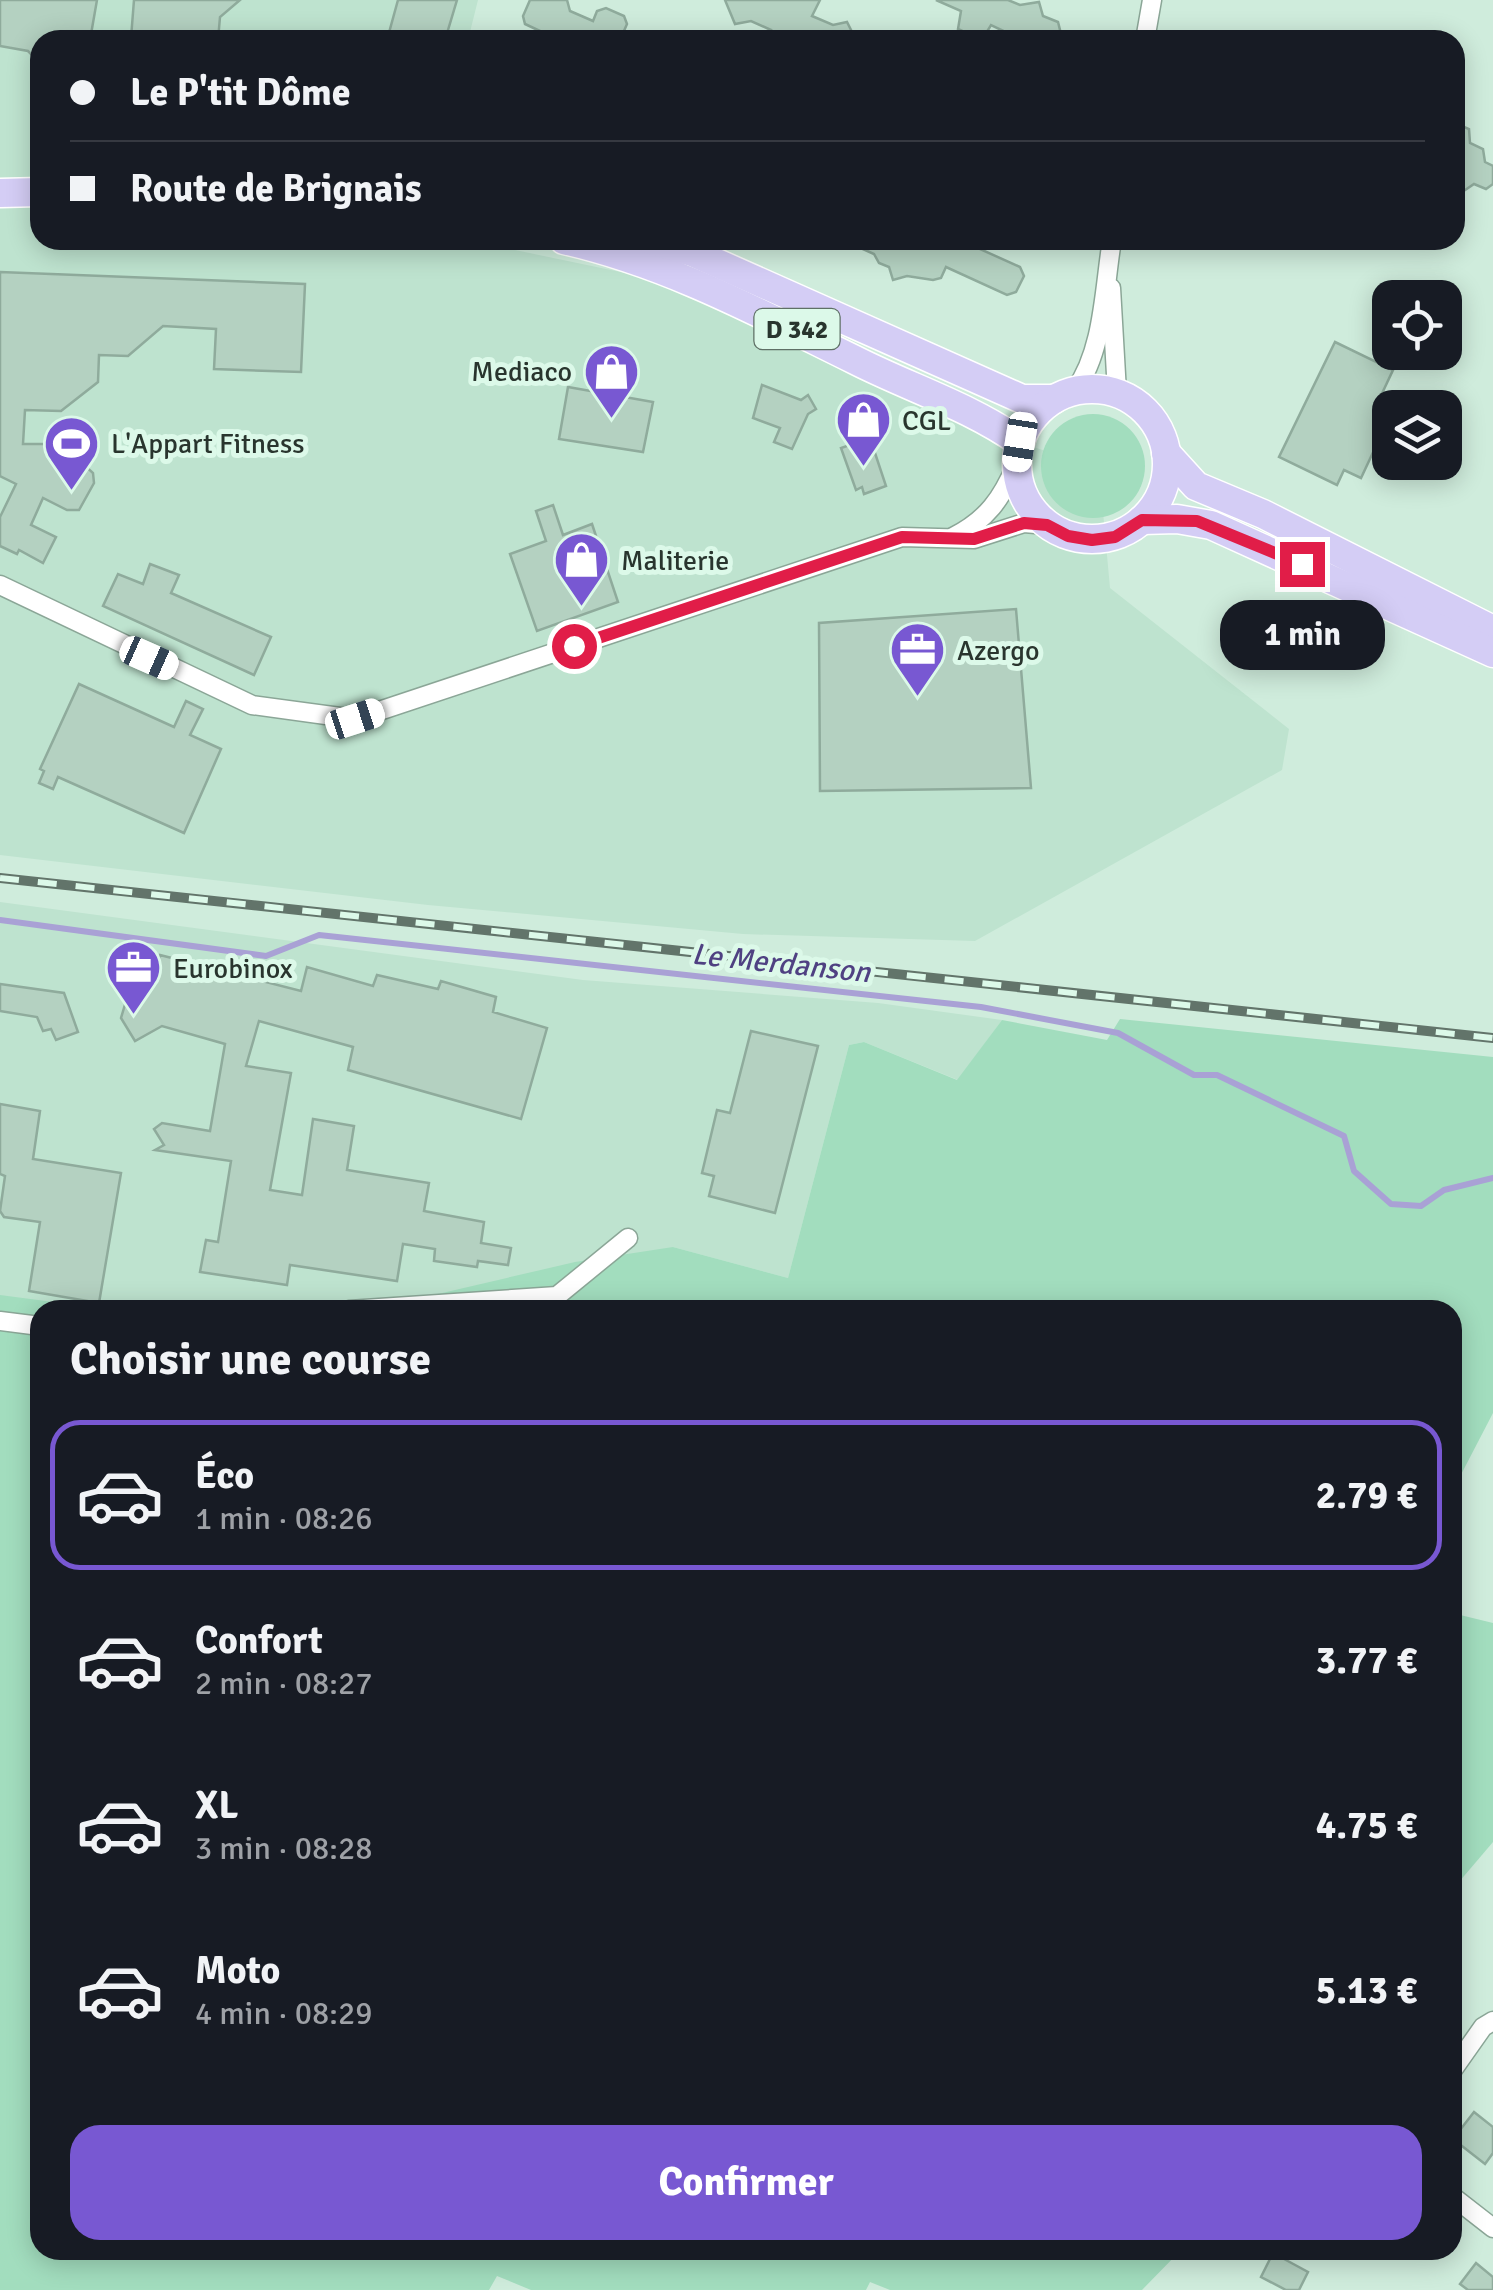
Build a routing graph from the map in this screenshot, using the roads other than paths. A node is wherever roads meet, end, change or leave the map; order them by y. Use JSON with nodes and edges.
{"nodes":[{"id":1,"x":1152,"y":0,"type":"edge"},
{"id":2,"x":1147,"y":30,"type":"edge"},
{"id":3,"x":30,"y":192,"type":"edge"},
{"id":4,"x":0,"y":194,"type":"edge"},
{"id":5,"x":597,"y":250,"type":"edge"},
{"id":6,"x":685,"y":250,"type":"edge"},
{"id":7,"x":1109,"y":250,"type":"edge"},
{"id":8,"x":1110,"y":250,"type":"edge"},
{"id":9,"x":1116,"y":392,"type":"junction"},
{"id":10,"x":1064,"y":394,"type":"junction"},
{"id":11,"x":1018,"y":453,"type":"junction"},
{"id":12,"x":1166,"y":453,"type":"junction"},
{"id":13,"x":1142,"y":520,"type":"junction"},
{"id":14,"x":1047,"y":525,"type":"junction"},
{"id":15,"x":953,"y":537,"type":"junction"},
{"id":16,"x":0,"y":586,"type":"edge"},
{"id":17,"x":1493,"y":630,"type":"edge"},
{"id":18,"x":1493,"y":653,"type":"edge"},
{"id":19,"x":628,"y":1238,"type":"dead end"},
{"id":20,"x":498,"y":1300,"type":"edge"},
{"id":21,"x":0,"y":1320,"type":"edge"},
{"id":22,"x":30,"y":1324,"type":"edge"},
{"id":23,"x":1493,"y":2020,"type":"edge"},
{"id":24,"x":1462,"y":2057,"type":"edge"},
{"id":25,"x":1462,"y":2204,"type":"edge"},
{"id":26,"x":1493,"y":2228,"type":"edge"}],
"edges":[{"from":1,"to":2,"type":"street"},
{"from":3,"to":4,"type":"main road"},
{"from":5,"to":11,"type":"main road","number":"D 342"},
{"from":6,"to":10,"type":"main road","number":"D 342"},
{"from":7,"to":10,"type":"street"},
{"from":8,"to":9,"type":"street"},
{"from":9,"to":10,"type":"main road"},
{"from":9,"to":12,"type":"main road"},
{"from":10,"to":11,"type":"main road"},
{"from":11,"to":14,"type":"main road"},
{"from":11,"to":15,"type":"street"},
{"from":12,"to":13,"type":"main road"},
{"from":12,"to":17,"type":"main road"},
{"from":13,"to":14,"type":"main road"},
{"from":13,"to":18,"type":"main road"},
{"from":14,"to":15,"type":"street"},
{"from":15,"to":16,"type":"street"},
{"from":19,"to":20,"type":"street"},
{"from":21,"to":22,"type":"street"},
{"from":23,"to":24,"type":"street"},
{"from":25,"to":26,"type":"street"}]}
